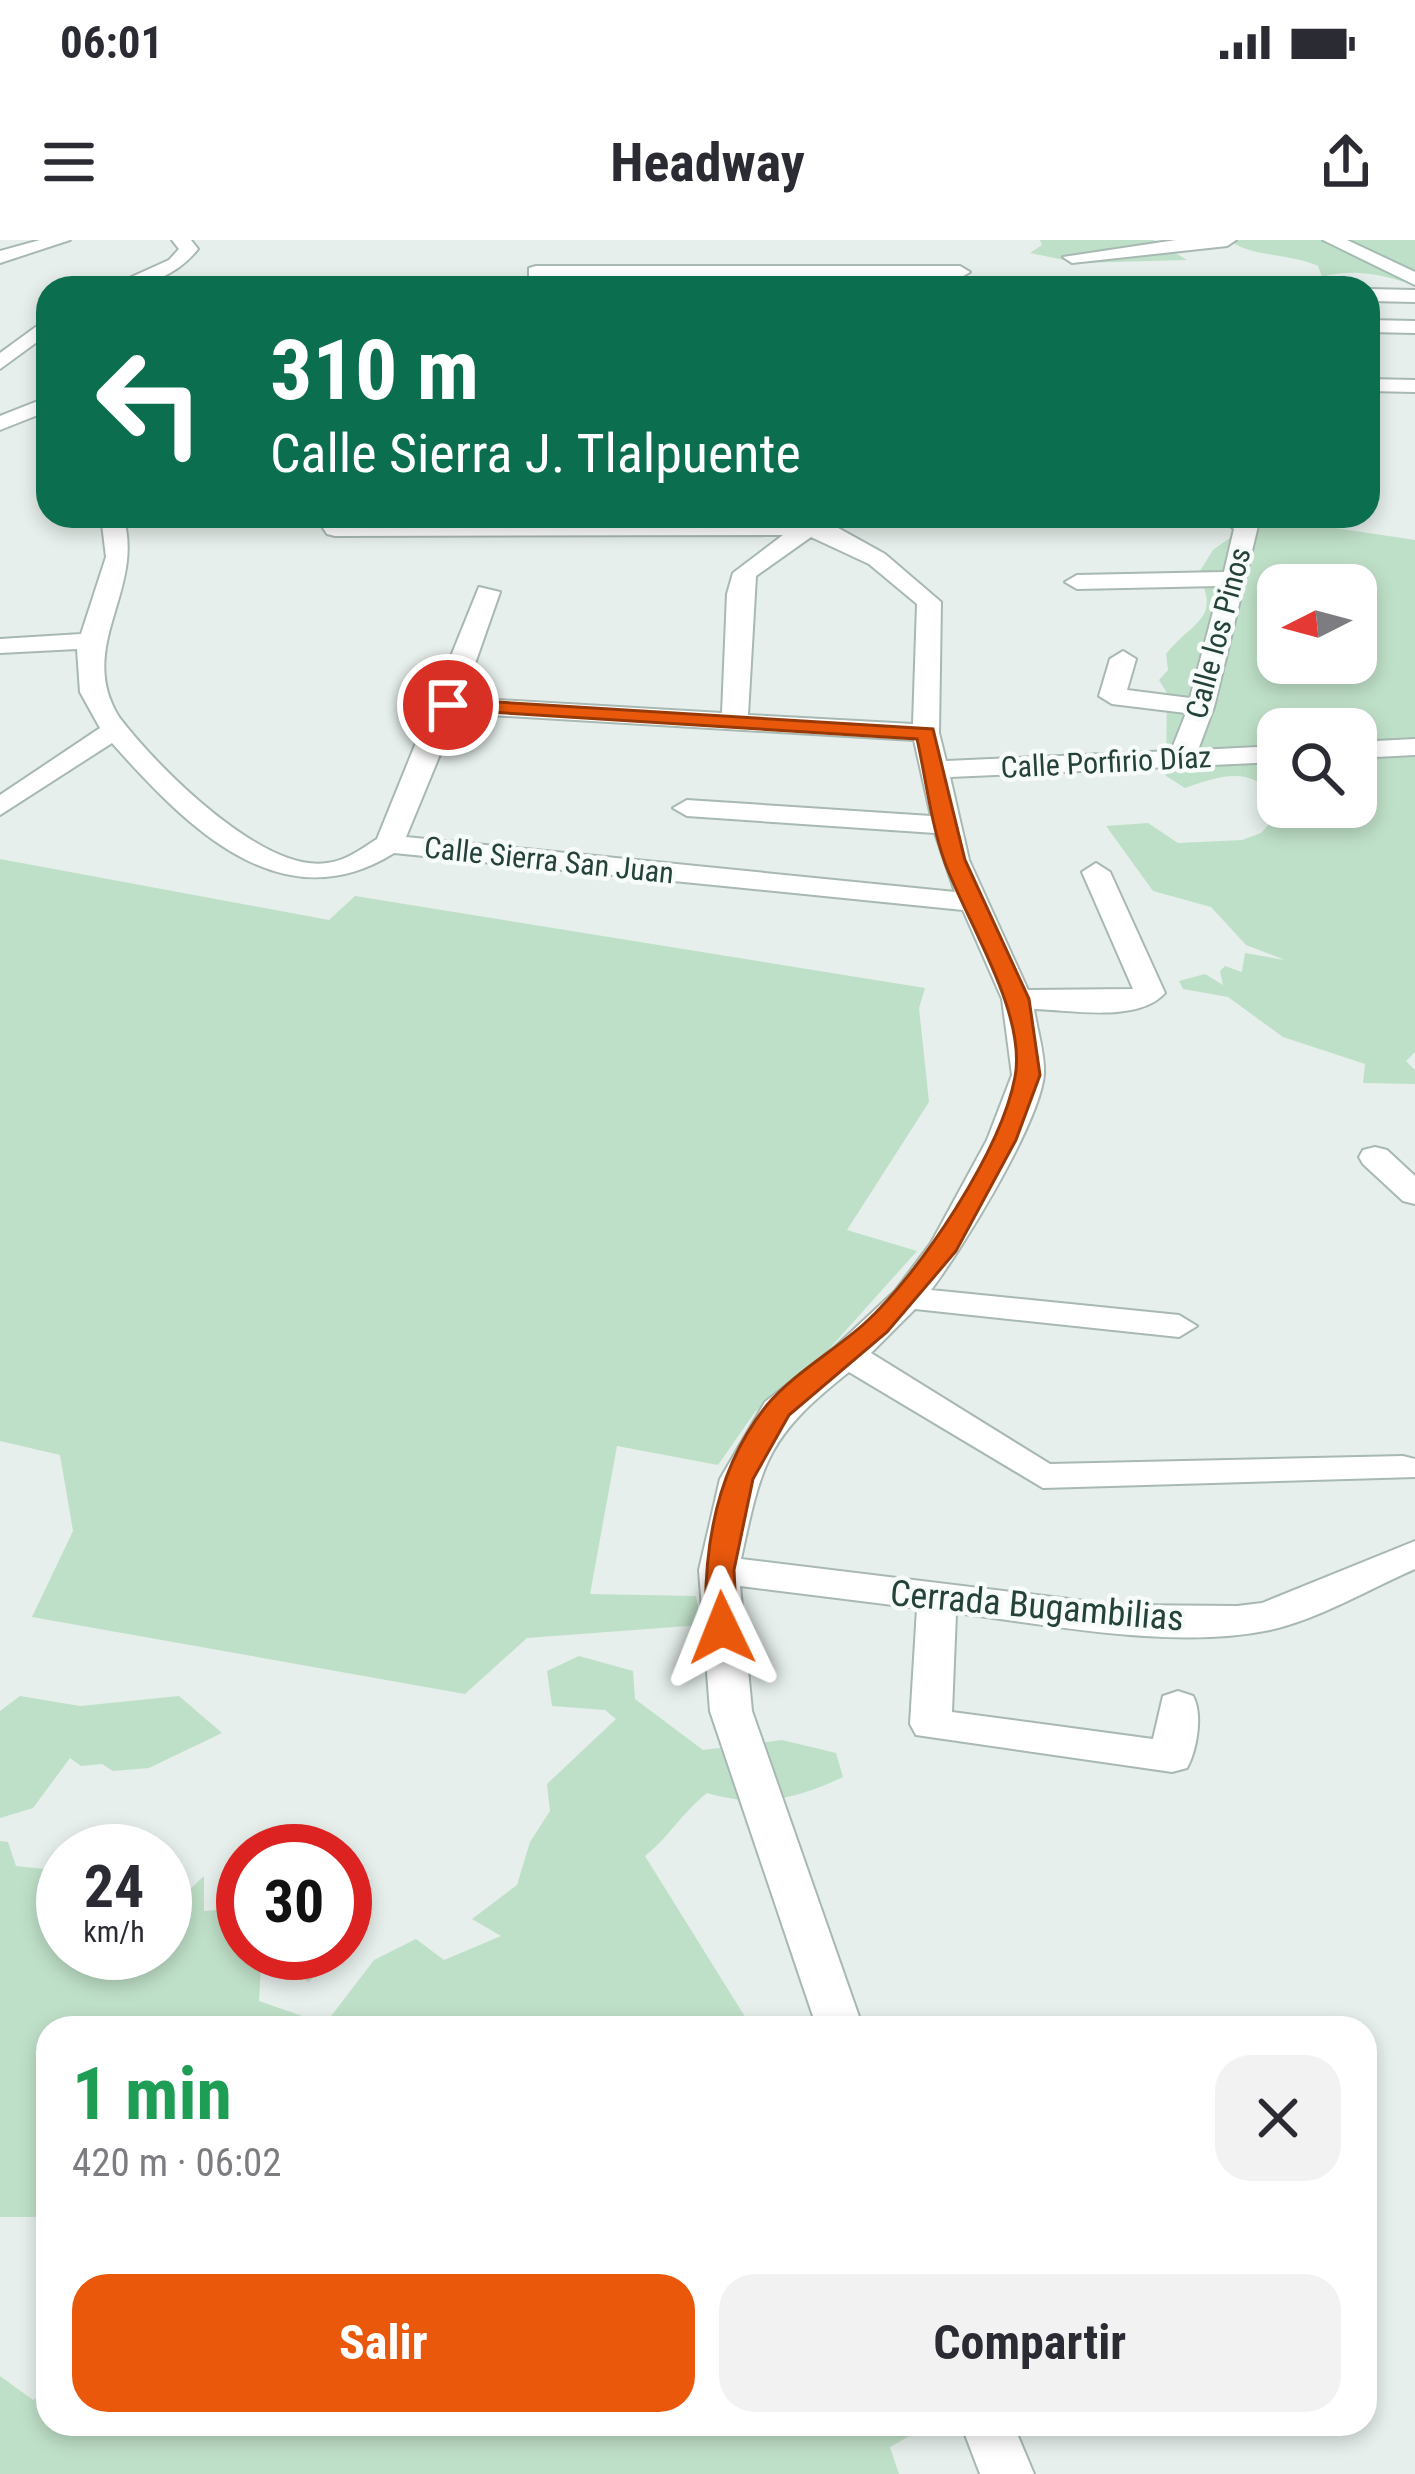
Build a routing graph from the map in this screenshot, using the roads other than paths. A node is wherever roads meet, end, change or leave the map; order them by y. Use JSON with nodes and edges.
{"nodes":[{"id":1,"x":21,"y":240,"type":"edge"},
{"id":2,"x":182,"y":240,"type":"edge"},
{"id":3,"x":1227,"y":240,"type":"edge"},
{"id":4,"x":1332,"y":240,"type":"edge"},
{"id":5,"x":55,"y":242,"type":"edge"},
{"id":6,"x":1072,"y":256,"type":"dead end"},
{"id":7,"x":0,"y":257,"type":"edge"},
{"id":8,"x":536,"y":272,"type":"dead end"},
{"id":9,"x":958,"y":272,"type":"edge"},
{"id":10,"x":148,"y":276,"type":"edge"},
{"id":11,"x":1415,"y":279,"type":"edge"},
{"id":12,"x":1380,"y":296,"type":"edge"},
{"id":13,"x":1415,"y":296,"type":"edge"},
{"id":14,"x":1380,"y":326,"type":"edge"},
{"id":15,"x":1415,"y":327,"type":"edge"},
{"id":16,"x":36,"y":334,"type":"edge"},
{"id":17,"x":0,"y":363,"type":"edge"},
{"id":18,"x":1380,"y":385,"type":"edge"},
{"id":19,"x":1415,"y":386,"type":"edge"},
{"id":20,"x":36,"y":408,"type":"edge"},
{"id":21,"x":0,"y":424,"type":"edge"},
{"id":22,"x":118,"y":528,"type":"edge"},
{"id":23,"x":807,"y":528,"type":"edge"},
{"id":24,"x":825,"y":528,"type":"edge"},
{"id":25,"x":1245,"y":528,"type":"edge"},
{"id":26,"x":1232,"y":579,"type":"junction"},
{"id":27,"x":1077,"y":582,"type":"dead end"},
{"id":28,"x":488,"y":592,"type":"dead end"},
{"id":29,"x":94,"y":641,"type":"junction"},
{"id":30,"x":0,"y":646,"type":"edge"},
{"id":31,"x":1123,"y":659,"type":"dead end"},
{"id":32,"x":448,"y":705,"type":"junction"},
{"id":33,"x":1201,"y":707,"type":"junction"},
{"id":34,"x":735,"y":721,"type":"junction"},
{"id":35,"x":113,"y":731,"type":"junction"},
{"id":36,"x":926,"y":733,"type":"junction"},
{"id":37,"x":1415,"y":747,"type":"edge"},
{"id":38,"x":1377,"y":749,"type":"edge"},
{"id":39,"x":1257,"y":755,"type":"edge"},
{"id":40,"x":1181,"y":759,"type":"junction"},
{"id":41,"x":934,"y":770,"type":"junction"},
{"id":42,"x":0,"y":807,"type":"edge"},
{"id":43,"x":687,"y":808,"type":"dead end"},
{"id":44,"x":947,"y":825,"type":"junction"},
{"id":45,"x":389,"y":844,"type":"junction"},
{"id":46,"x":1096,"y":872,"type":"dead end"},
{"id":47,"x":971,"y":902,"type":"junction"},
{"id":48,"x":1017,"y":999,"type":"junction"},
{"id":49,"x":1375,"y":1157,"type":"dead end"},
{"id":50,"x":1415,"y":1194,"type":"edge"},
{"id":51,"x":907,"y":1298,"type":"junction"},
{"id":52,"x":1179,"y":1327,"type":"dead end"},
{"id":53,"x":848,"y":1354,"type":"junction"},
{"id":54,"x":1403,"y":1468,"type":"dead end"},
{"id":55,"x":1415,"y":1554,"type":"edge"},
{"id":56,"x":719,"y":1570,"type":"junction"},
{"id":57,"x":937,"y":1599,"type":"junction"},
{"id":58,"x":1178,"y":1706,"type":"dead end"},
{"id":59,"x":836,"y":2016,"type":"edge"},
{"id":60,"x":992,"y":2436,"type":"edge"},
{"id":61,"x":1006,"y":2474,"type":"edge"}],
"edges":[{"from":1,"to":5,"type":"street"},
{"from":2,"to":10,"type":"street"},
{"from":3,"to":6,"type":"street"},
{"from":4,"to":11,"type":"street"},
{"from":5,"to":7,"type":"street"},
{"from":8,"to":9,"type":"street"},
{"from":12,"to":13,"type":"street"},
{"from":14,"to":15,"type":"street"},
{"from":16,"to":17,"type":"street"},
{"from":18,"to":19,"type":"street"},
{"from":20,"to":21,"type":"street"},
{"from":22,"to":29,"type":"street"},
{"from":23,"to":34,"type":"street"},
{"from":24,"to":36,"type":"street"},
{"from":25,"to":26,"type":"street","name":"Calle los Pinos"},
{"from":26,"to":27,"type":"street"},
{"from":26,"to":33,"type":"street","name":"Calle los Pinos"},
{"from":28,"to":32,"type":"street"},
{"from":29,"to":30,"type":"street"},
{"from":29,"to":35,"type":"street"},
{"from":31,"to":33,"type":"street"},
{"from":32,"to":34,"type":"street"},
{"from":32,"to":45,"type":"street"},
{"from":33,"to":40,"type":"street","name":"Calle los Pinos"},
{"from":34,"to":36,"type":"street"},
{"from":35,"to":42,"type":"street"},
{"from":35,"to":45,"type":"street","name":"Calle Sierra San Juan"},
{"from":36,"to":41,"type":"street"},
{"from":37,"to":38,"type":"street"},
{"from":39,"to":40,"type":"street","name":"Calle Porfirio Díaz"},
{"from":40,"to":41,"type":"street","name":"Calle Porfirio Díaz"},
{"from":41,"to":44,"type":"street"},
{"from":43,"to":44,"type":"street"},
{"from":44,"to":47,"type":"street"},
{"from":45,"to":47,"type":"street","name":"Calle Sierra San Juan"},
{"from":46,"to":48,"type":"street"},
{"from":47,"to":48,"type":"street"},
{"from":48,"to":51,"type":"street"},
{"from":49,"to":50,"type":"street"},
{"from":51,"to":52,"type":"street"},
{"from":51,"to":53,"type":"street"},
{"from":53,"to":54,"type":"street"},
{"from":53,"to":56,"type":"street"},
{"from":55,"to":57,"type":"street","name":"Cerrada Bugambilias"},
{"from":56,"to":57,"type":"street","name":"Cerrada Bugambilias"},
{"from":56,"to":59,"type":"street"},
{"from":57,"to":58,"type":"street"},
{"from":60,"to":61,"type":"street"}]}
